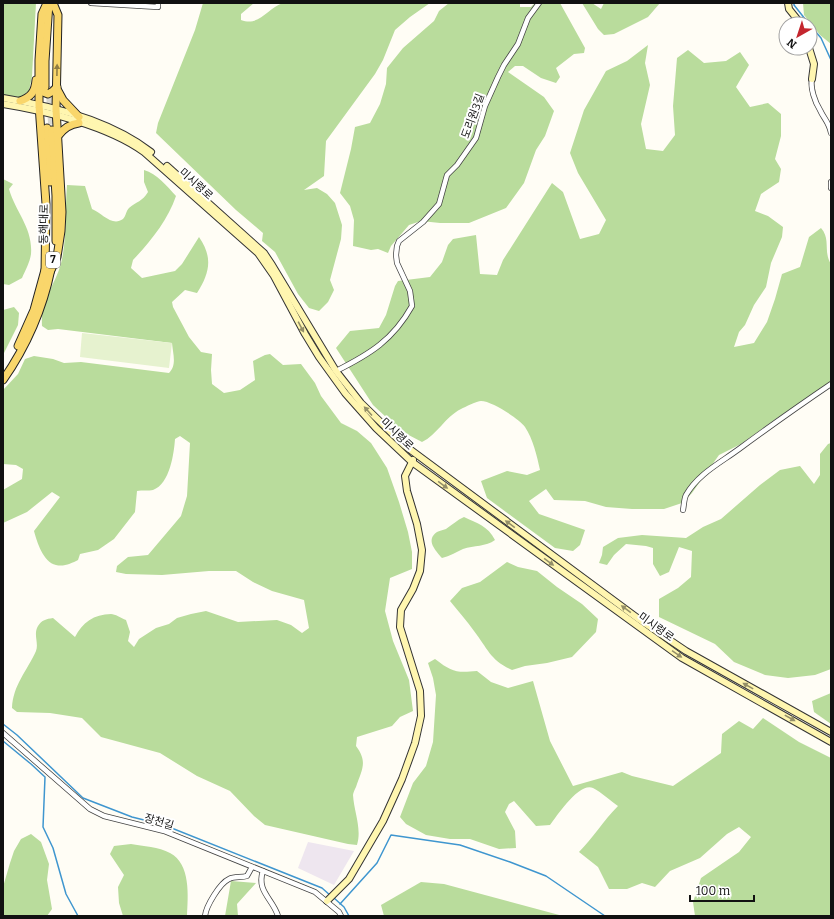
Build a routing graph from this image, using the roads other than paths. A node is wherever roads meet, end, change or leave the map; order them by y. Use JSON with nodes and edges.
{"nodes":[{"id":1,"x":48,"y":3,"type":"edge"},
{"id":2,"x":53,"y":3,"type":"edge"},
{"id":3,"x":91,"y":3,"type":"edge"},
{"id":4,"x":104,"y":3,"type":"edge"},
{"id":5,"x":158,"y":3,"type":"edge"},
{"id":6,"x":539,"y":3,"type":"edge"},
{"id":7,"x":788,"y":3,"type":"edge"},
{"id":8,"x":130,"y":4,"type":"edge"},
{"id":9,"x":795,"y":16,"type":"edge"},
{"id":10,"x":812,"y":56,"type":"edge"},
{"id":11,"x":39,"y":60,"type":"junction"},
{"id":12,"x":812,"y":79,"type":"joint"},
{"id":13,"x":44,"y":87,"type":"junction"},
{"id":14,"x":57,"y":87,"type":"junction"},
{"id":15,"x":3,"y":98,"type":"edge"},
{"id":16,"x":20,"y":101,"type":"junction"},
{"id":17,"x":3,"y":104,"type":"edge"},
{"id":18,"x":40,"y":108,"type":"junction"},
{"id":19,"x":57,"y":113,"type":"junction"},
{"id":20,"x":79,"y":120,"type":"junction"},
{"id":21,"x":50,"y":129,"type":"junction"},
{"id":22,"x":831,"y":133,"type":"edge"},
{"id":23,"x":58,"y":136,"type":"junction"},
{"id":24,"x":831,"y":182,"type":"edge"},
{"id":25,"x":831,"y":188,"type":"edge"},
{"id":26,"x":47,"y":273,"type":"junction"},
{"id":27,"x":336,"y":371,"type":"junction"},
{"id":28,"x":3,"y":373,"type":"edge"},
{"id":29,"x":3,"y":380,"type":"edge"},
{"id":30,"x":831,"y":384,"type":"edge"},
{"id":31,"x":417,"y":456,"type":"junction"},
{"id":32,"x":412,"y":462,"type":"junction"},
{"id":33,"x":683,"y":510,"type":"dead end"},
{"id":34,"x":831,"y":732,"type":"edge"},
{"id":35,"x":3,"y":733,"type":"edge"},
{"id":36,"x":831,"y":742,"type":"edge"},
{"id":37,"x":252,"y":867,"type":"junction"},
{"id":38,"x":263,"y":871,"type":"junction"},
{"id":39,"x":328,"y":900,"type":"junction"},
{"id":40,"x":205,"y":916,"type":"edge"},
{"id":41,"x":278,"y":916,"type":"edge"},
{"id":42,"x":341,"y":916,"type":"edge"}],
"edges":[{"from":1,"to":11,"type":"main road"},
{"from":1,"to":13,"type":"main road"},
{"from":2,"to":13,"type":"main road"},
{"from":14,"to":2,"type":"main road","one_way":true},
{"from":3,"to":4,"type":"street"},
{"from":4,"to":8,"type":"street"},
{"from":5,"to":8,"type":"street"},
{"from":6,"to":27,"type":"street","name":"도리원3길"},
{"from":7,"to":9,"type":"main road"},
{"from":10,"to":12,"type":"main road"},
{"from":11,"to":13,"type":"main road"},
{"from":11,"to":16,"type":"main road"},
{"from":12,"to":22,"type":"street"},
{"from":13,"to":14,"type":"main road"},
{"from":13,"to":18,"type":"main road"},
{"from":14,"to":19,"type":"main road"},
{"from":14,"to":20,"type":"main road"},
{"from":15,"to":16,"type":"main road","name":"미시령로"},
{"from":16,"to":18,"type":"main road","name":"미시령로"},
{"from":17,"to":18,"type":"main road","name":"미시령로"},
{"from":18,"to":19,"type":"main road","name":"미시령로"},
{"from":18,"to":21,"type":"main road"},
{"from":19,"to":20,"type":"main road","name":"미시령로"},
{"from":19,"to":21,"type":"main road"},
{"from":20,"to":23,"type":"main road"},
{"from":20,"to":27,"type":"main road","name":"미시령로"},
{"from":20,"to":32,"type":"main road","name":"미시령로","one_way":true},
{"from":21,"to":23,"type":"main road"},
{"from":21,"to":26,"type":"main road","name":"동해대로","number":"7"},
{"from":23,"to":26,"type":"main road"},
{"from":24,"to":25,"type":"street"},
{"from":26,"to":28,"type":"main road","name":"동해대로","number":"7"},
{"from":26,"to":29,"type":"main road","name":"동해대로","number":"7"},
{"from":31,"to":27,"type":"main road","name":"미시령로","one_way":true},
{"from":30,"to":33,"type":"street"},
{"from":31,"to":32,"type":"main road"},
{"from":34,"to":31,"type":"main road","name":"미시령로","one_way":true},
{"from":32,"to":36,"type":"main road","name":"미시령로","one_way":true},
{"from":32,"to":39,"type":"main road"},
{"from":35,"to":37,"type":"street","name":"장천길"},
{"from":37,"to":38,"type":"street","name":"장천길"},
{"from":37,"to":40,"type":"street"},
{"from":38,"to":39,"type":"street","name":"장천길"},
{"from":38,"to":41,"type":"street"},
{"from":39,"to":42,"type":"street","name":"장천길"}]}
